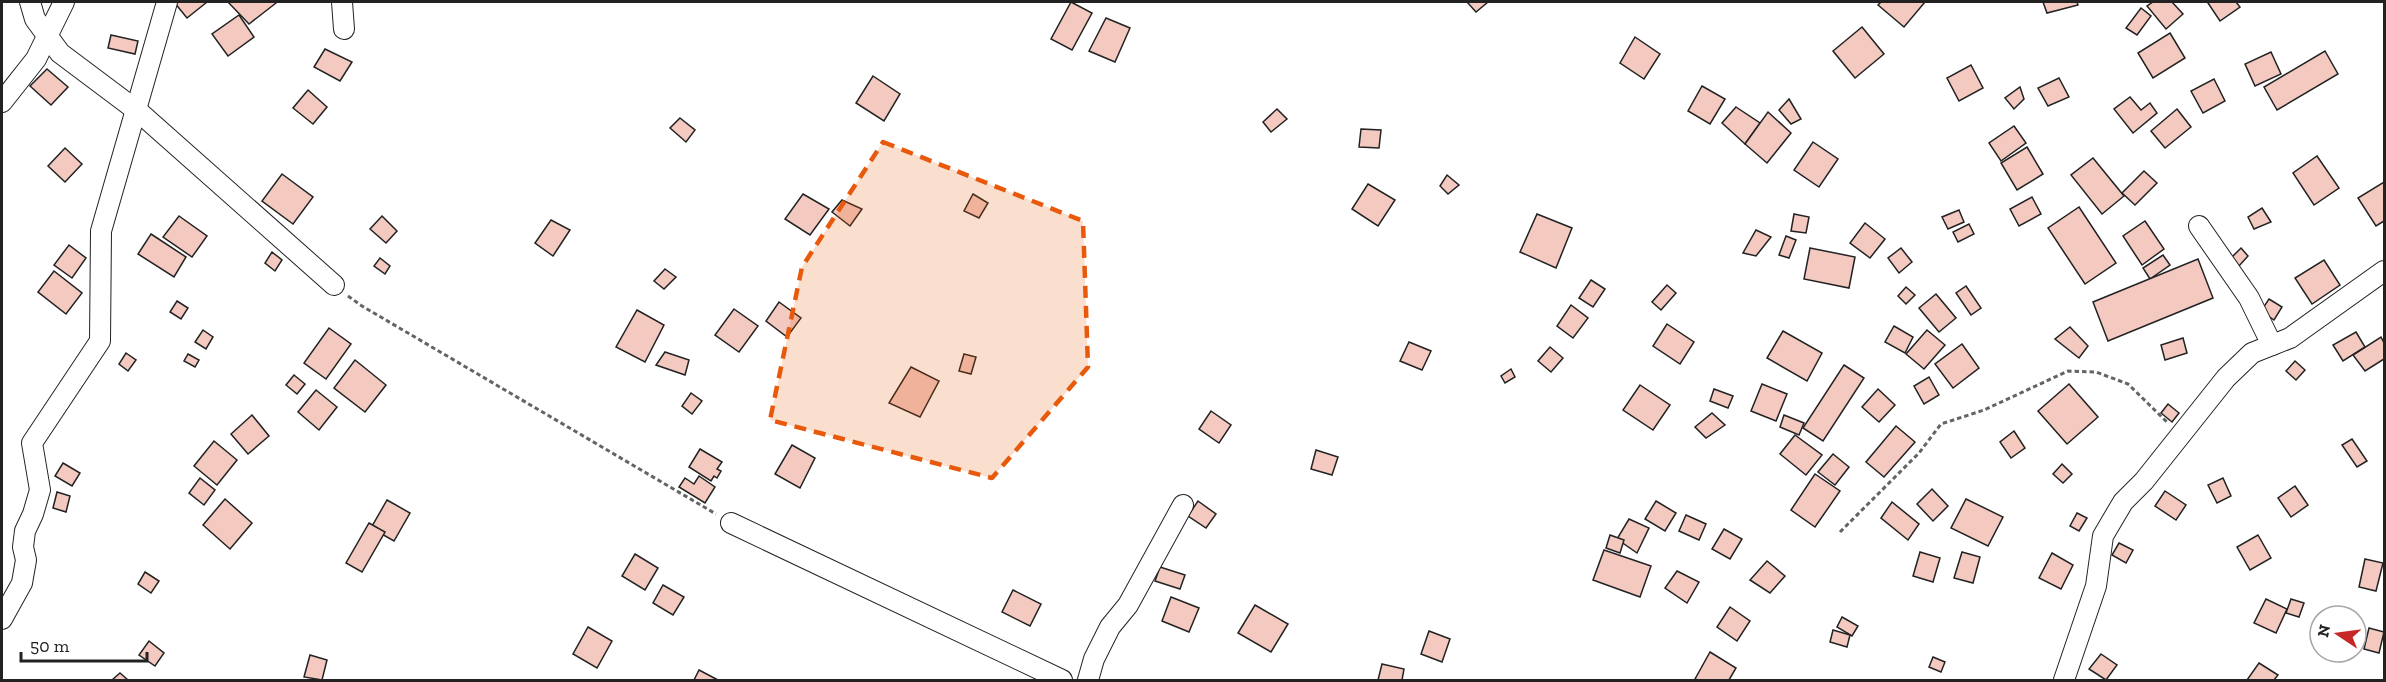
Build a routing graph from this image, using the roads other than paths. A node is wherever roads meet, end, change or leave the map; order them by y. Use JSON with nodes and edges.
{"nodes":[{"id":1,"x":30,"y":2,"type":"edge"},
{"id":2,"x":64,"y":2,"type":"edge"},
{"id":3,"x":167,"y":2,"type":"edge"},
{"id":4,"x":342,"y":2,"type":"edge"},
{"id":5,"x":344,"y":29,"type":"dead end"},
{"id":6,"x":47,"y":37,"type":"junction"},
{"id":7,"x":2,"y":102,"type":"edge"},
{"id":8,"x":135,"y":111,"type":"junction"},
{"id":9,"x":2199,"y":226,"type":"dead end"},
{"id":10,"x":2385,"y":271,"type":"edge"},
{"id":11,"x":334,"y":285,"type":"road end"},
{"id":12,"x":2272,"y":345,"type":"junction"},
{"id":13,"x":1183,"y":505,"type":"dead end"},
{"id":14,"x":731,"y":523,"type":"road end"},
{"id":15,"x":2,"y":619,"type":"edge"},
{"id":16,"x":1062,"y":681,"type":"edge"},
{"id":17,"x":1088,"y":681,"type":"edge"},
{"id":18,"x":2064,"y":681,"type":"edge"}],
"edges":[{"from":1,"to":6,"type":"street"},
{"from":2,"to":6,"type":"street"},
{"from":3,"to":8,"type":"street"},
{"from":4,"to":5,"type":"street"},
{"from":6,"to":7,"type":"street"},
{"from":6,"to":8,"type":"street"},
{"from":8,"to":11,"type":"street"},
{"from":8,"to":15,"type":"street"},
{"from":9,"to":12,"type":"street"},
{"from":10,"to":12,"type":"street"},
{"from":12,"to":18,"type":"street"},
{"from":13,"to":17,"type":"street"},
{"from":14,"to":16,"type":"street"}]}
